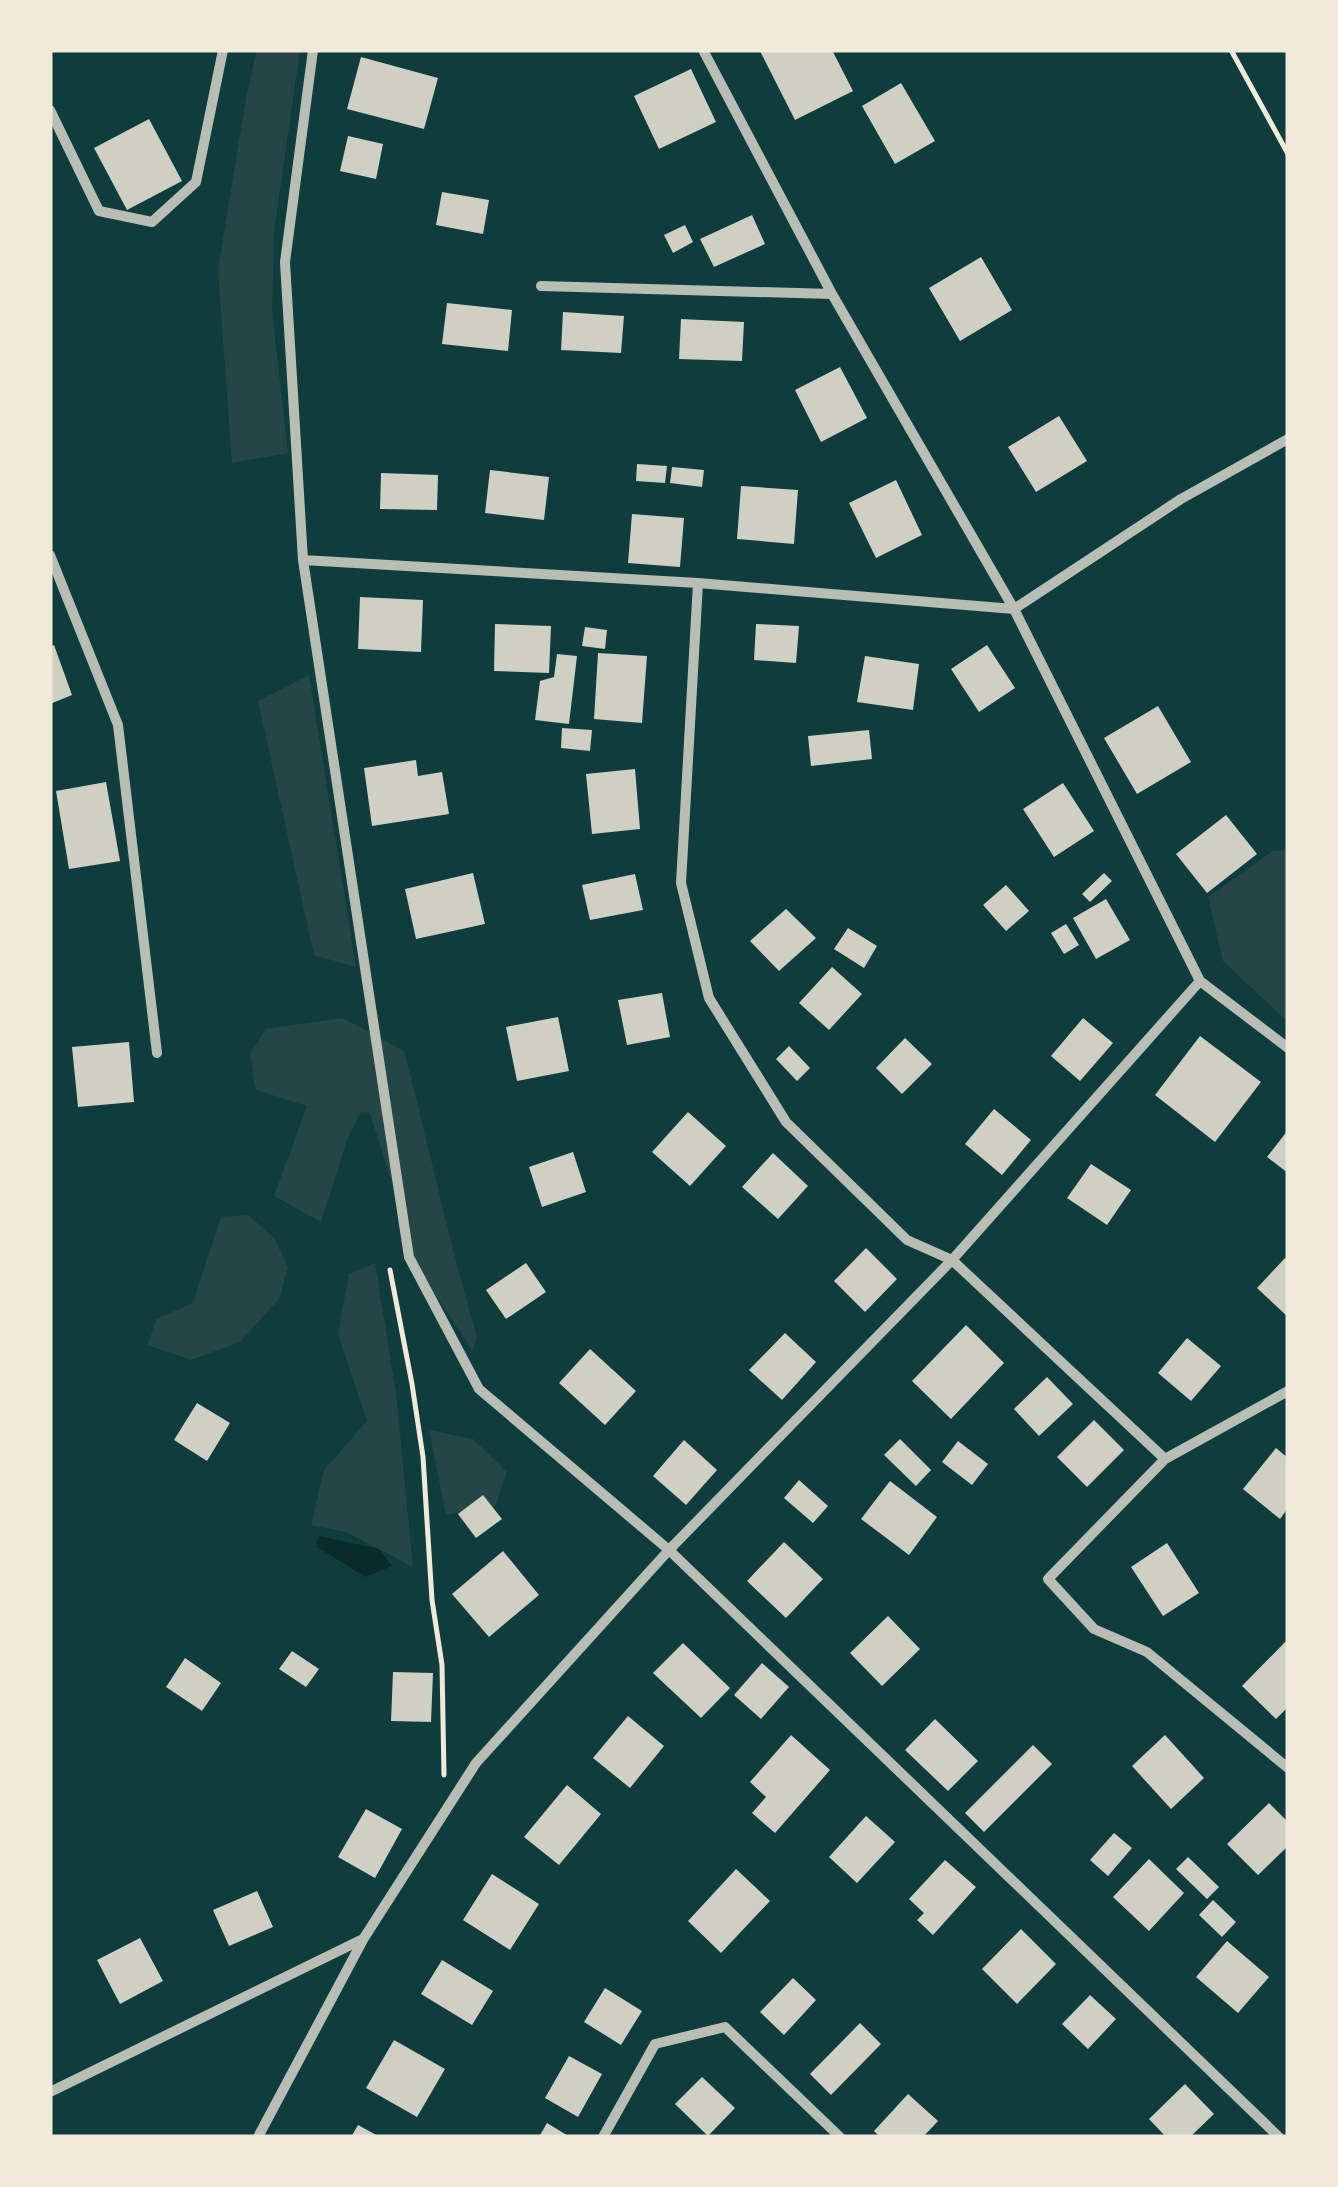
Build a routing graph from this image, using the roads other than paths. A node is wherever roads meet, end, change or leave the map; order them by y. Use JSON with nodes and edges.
{"nodes":[{"id":1,"x":222,"y":50,"type":"edge"},
{"id":2,"x":314,"y":50,"type":"edge"},
{"id":3,"x":703,"y":50,"type":"edge"},
{"id":4,"x":50,"y":110,"type":"edge"},
{"id":5,"x":541,"y":286,"type":"dead end"},
{"id":6,"x":832,"y":294,"type":"junction"},
{"id":7,"x":1288,"y":439,"type":"edge"},
{"id":8,"x":50,"y":555,"type":"edge"},
{"id":9,"x":303,"y":560,"type":"junction"},
{"id":10,"x":698,"y":583,"type":"junction"},
{"id":11,"x":1014,"y":609,"type":"junction"},
{"id":12,"x":1200,"y":981,"type":"junction"},
{"id":13,"x":1288,"y":1048,"type":"edge"},
{"id":14,"x":157,"y":1053,"type":"dead end"},
{"id":15,"x":952,"y":1260,"type":"junction"},
{"id":16,"x":1288,"y":1391,"type":"edge"},
{"id":17,"x":1165,"y":1458,"type":"junction"},
{"id":18,"x":669,"y":1550,"type":"junction"},
{"id":19,"x":1288,"y":1768,"type":"edge"},
{"id":20,"x":364,"y":1938,"type":"junction"},
{"id":21,"x":50,"y":2092,"type":"edge"},
{"id":22,"x":258,"y":2137,"type":"edge"},
{"id":23,"x":603,"y":2137,"type":"edge"},
{"id":24,"x":840,"y":2137,"type":"edge"},
{"id":25,"x":1279,"y":2137,"type":"edge"}],
"edges":[{"from":1,"to":4,"type":"street"},
{"from":2,"to":9,"type":"street"},
{"from":3,"to":6,"type":"street"},
{"from":5,"to":6,"type":"street"},
{"from":6,"to":11,"type":"street"},
{"from":7,"to":11,"type":"street"},
{"from":8,"to":14,"type":"street"},
{"from":9,"to":10,"type":"street"},
{"from":9,"to":18,"type":"street"},
{"from":10,"to":11,"type":"street"},
{"from":10,"to":15,"type":"street"},
{"from":11,"to":12,"type":"street"},
{"from":12,"to":13,"type":"street"},
{"from":12,"to":15,"type":"street"},
{"from":15,"to":17,"type":"street"},
{"from":15,"to":18,"type":"street"},
{"from":16,"to":17,"type":"street"},
{"from":17,"to":19,"type":"street"},
{"from":18,"to":20,"type":"street"},
{"from":18,"to":25,"type":"street"},
{"from":20,"to":21,"type":"street"},
{"from":20,"to":22,"type":"street"},
{"from":23,"to":24,"type":"street"}]}
